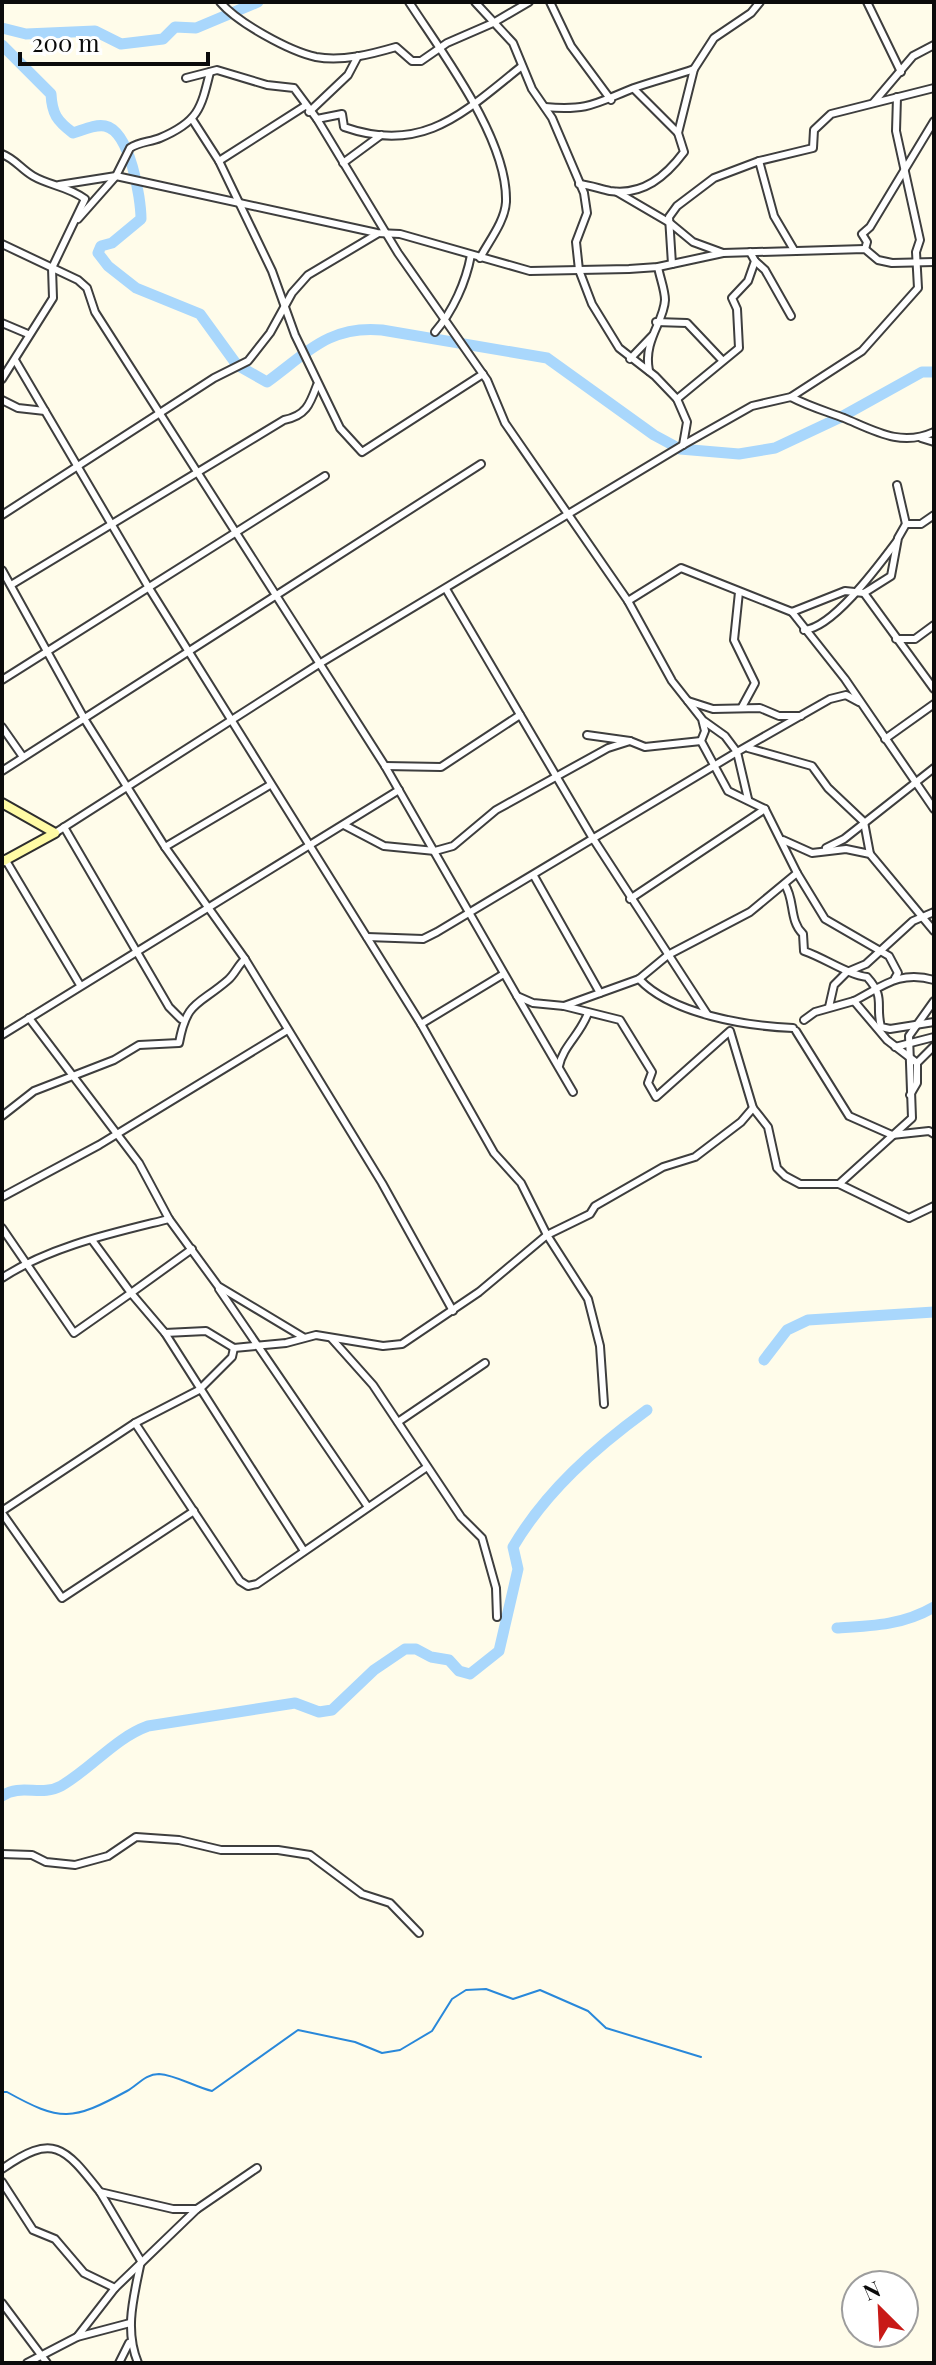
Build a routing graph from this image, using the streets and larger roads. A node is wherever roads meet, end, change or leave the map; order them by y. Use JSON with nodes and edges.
{"nodes":[{"id":1,"x":220,"y":2,"type":"edge"},
{"id":2,"x":409,"y":2,"type":"edge"},
{"id":3,"x":475,"y":2,"type":"edge"},
{"id":4,"x":529,"y":2,"type":"edge"},
{"id":5,"x":550,"y":2,"type":"edge"},
{"id":6,"x":760,"y":2,"type":"edge"},
{"id":7,"x":867,"y":2,"type":"edge"},
{"id":8,"x":493,"y":23,"type":"junction"},
{"id":9,"x":934,"y":45,"type":"edge"},
{"id":10,"x":442,"y":50,"type":"junction"},
{"id":11,"x":358,"y":56,"type":"junction"},
{"id":12,"x":522,"y":66,"type":"junction"},
{"id":13,"x":694,"y":69,"type":"junction"},
{"id":14,"x":210,"y":72,"type":"junction"},
{"id":15,"x":901,"y":72,"type":"junction"},
{"id":16,"x":186,"y":78,"type":"dead end"},
{"id":17,"x":934,"y":88,"type":"edge"},
{"id":18,"x":634,"y":89,"type":"junction"},
{"id":19,"x":897,"y":97,"type":"junction"},
{"id":20,"x":611,"y":100,"type":"junction"},
{"id":21,"x":874,"y":102,"type":"junction"},
{"id":22,"x":474,"y":106,"type":"junction"},
{"id":23,"x":545,"y":107,"type":"junction"},
{"id":24,"x":307,"y":109,"type":"junction"},
{"id":25,"x":192,"y":119,"type":"junction"},
{"id":26,"x":317,"y":119,"type":"junction"},
{"id":27,"x":934,"y":121,"type":"edge"},
{"id":28,"x":678,"y":133,"type":"junction"},
{"id":29,"x":381,"y":135,"type":"junction"},
{"id":30,"x":2,"y":154,"type":"edge"},
{"id":31,"x":219,"y":161,"type":"junction"},
{"id":32,"x":759,"y":161,"type":"junction"},
{"id":33,"x":343,"y":163,"type":"junction"},
{"id":34,"x":904,"y":169,"type":"junction"},
{"id":35,"x":116,"y":176,"type":"junction"},
{"id":36,"x":579,"y":184,"type":"junction"},
{"id":37,"x":59,"y":185,"type":"junction"},
{"id":38,"x":617,"y":192,"type":"junction"},
{"id":39,"x":238,"y":205,"type":"junction"},
{"id":40,"x":670,"y":223,"type":"junction"},
{"id":41,"x":71,"y":228,"type":"junction"},
{"id":42,"x":377,"y":233,"type":"junction"},
{"id":43,"x":387,"y":234,"type":"junction"},
{"id":44,"x":2,"y":244,"type":"edge"},
{"id":45,"x":865,"y":249,"type":"junction"},
{"id":46,"x":794,"y":250,"type":"junction"},
{"id":47,"x":750,"y":252,"type":"junction"},
{"id":48,"x":723,"y":253,"type":"junction"},
{"id":49,"x":471,"y":255,"type":"junction"},
{"id":50,"x":480,"y":258,"type":"junction"},
{"id":51,"x":755,"y":261,"type":"junction"},
{"id":52,"x":917,"y":262,"type":"junction"},
{"id":53,"x":934,"y":262,"type":"edge"},
{"id":54,"x":672,"y":264,"type":"junction"},
{"id":55,"x":658,"y":267,"type":"junction"},
{"id":56,"x":52,"y":268,"type":"junction"},
{"id":57,"x":579,"y":270,"type":"junction"},
{"id":58,"x":284,"y":307,"type":"junction"},
{"id":59,"x":791,"y":316,"type":"dead end"},
{"id":60,"x":446,"y":320,"type":"junction"},
{"id":61,"x":656,"y":322,"type":"junction"},
{"id":62,"x":2,"y":323,"type":"edge"},
{"id":63,"x":435,"y":332,"type":"dead end"},
{"id":64,"x":28,"y":334,"type":"junction"},
{"id":65,"x":652,"y":336,"type":"junction"},
{"id":66,"x":630,"y":359,"type":"junction"},
{"id":67,"x":15,"y":360,"type":"junction"},
{"id":68,"x":722,"y":360,"type":"junction"},
{"id":69,"x":649,"y":371,"type":"junction"},
{"id":70,"x":483,"y":374,"type":"junction"},
{"id":71,"x":2,"y":379,"type":"edge"},
{"id":72,"x":318,"y":384,"type":"junction"},
{"id":73,"x":791,"y":397,"type":"junction"},
{"id":74,"x":677,"y":399,"type":"junction"},
{"id":75,"x":2,"y":400,"type":"edge"},
{"id":76,"x":45,"y":411,"type":"junction"},
{"id":77,"x":160,"y":413,"type":"junction"},
{"id":78,"x":934,"y":432,"type":"edge"},
{"id":79,"x":921,"y":438,"type":"junction"},
{"id":80,"x":934,"y":442,"type":"edge"},
{"id":81,"x":683,"y":445,"type":"junction"},
{"id":82,"x":481,"y":464,"type":"dead end"},
{"id":83,"x":77,"y":466,"type":"junction"},
{"id":84,"x":198,"y":471,"type":"junction"},
{"id":85,"x":325,"y":476,"type":"dead end"},
{"id":86,"x":897,"y":485,"type":"dead end"},
{"id":87,"x":568,"y":513,"type":"junction"},
{"id":88,"x":2,"y":515,"type":"edge"},
{"id":89,"x":934,"y":515,"type":"edge"},
{"id":90,"x":906,"y":524,"type":"junction"},
{"id":91,"x":114,"y":525,"type":"junction"},
{"id":92,"x":236,"y":532,"type":"junction"},
{"id":93,"x":898,"y":538,"type":"junction"},
{"id":94,"x":2,"y":570,"type":"edge"},
{"id":95,"x":11,"y":585,"type":"junction"},
{"id":96,"x":149,"y":588,"type":"junction"},
{"id":97,"x":446,"y":589,"type":"junction"},
{"id":98,"x":739,"y":592,"type":"junction"},
{"id":99,"x":854,"y":592,"type":"junction"},
{"id":100,"x":864,"y":593,"type":"junction"},
{"id":101,"x":275,"y":595,"type":"junction"},
{"id":102,"x":628,"y":601,"type":"junction"},
{"id":103,"x":792,"y":612,"type":"junction"},
{"id":104,"x":934,"y":625,"type":"edge"},
{"id":105,"x":804,"y":630,"type":"junction"},
{"id":106,"x":896,"y":639,"type":"junction"},
{"id":107,"x":190,"y":652,"type":"junction"},
{"id":108,"x":47,"y":653,"type":"junction"},
{"id":109,"x":319,"y":664,"type":"junction"},
{"id":110,"x":2,"y":680,"type":"edge"},
{"id":111,"x":934,"y":689,"type":"edge"},
{"id":112,"x":688,"y":701,"type":"junction"},
{"id":113,"x":862,"y":704,"type":"junction"},
{"id":114,"x":934,"y":704,"type":"edge"},
{"id":115,"x":742,"y":707,"type":"junction"},
{"id":116,"x":520,"y":715,"type":"junction"},
{"id":117,"x":803,"y":716,"type":"junction"},
{"id":118,"x":233,"y":719,"type":"junction"},
{"id":119,"x":702,"y":719,"type":"junction"},
{"id":120,"x":85,"y":720,"type":"junction"},
{"id":121,"x":2,"y":727,"type":"edge"},
{"id":122,"x":587,"y":735,"type":"dead end"},
{"id":123,"x":885,"y":739,"type":"junction"},
{"id":124,"x":630,"y":741,"type":"junction"},
{"id":125,"x":701,"y":741,"type":"junction"},
{"id":126,"x":746,"y":748,"type":"junction"},
{"id":127,"x":737,"y":752,"type":"junction"},
{"id":128,"x":23,"y":757,"type":"junction"},
{"id":129,"x":713,"y":764,"type":"junction"},
{"id":130,"x":385,"y":766,"type":"junction"},
{"id":131,"x":934,"y":768,"type":"edge"},
{"id":132,"x":2,"y":771,"type":"edge"},
{"id":133,"x":558,"y":779,"type":"junction"},
{"id":134,"x":914,"y":782,"type":"junction"},
{"id":135,"x":128,"y":785,"type":"junction"},
{"id":136,"x":270,"y":785,"type":"junction"},
{"id":137,"x":399,"y":790,"type":"junction"},
{"id":138,"x":748,"y":799,"type":"junction"},
{"id":139,"x":2,"y":803,"type":"edge"},
{"id":140,"x":765,"y":809,"type":"junction"},
{"id":141,"x":934,"y":809,"type":"edge"},
{"id":142,"x":864,"y":822,"type":"junction"},
{"id":143,"x":344,"y":825,"type":"junction"},
{"id":144,"x":64,"y":827,"type":"junction"},
{"id":145,"x":55,"y":833,"type":"junction"},
{"id":146,"x":592,"y":837,"type":"junction"},
{"id":147,"x":783,"y":840,"type":"junction"},
{"id":148,"x":310,"y":846,"type":"junction"},
{"id":149,"x":165,"y":847,"type":"junction"},
{"id":150,"x":822,"y":849,"type":"junction"},
{"id":151,"x":435,"y":851,"type":"junction"},
{"id":152,"x":870,"y":854,"type":"junction"},
{"id":153,"x":4,"y":860,"type":"edge"},
{"id":154,"x":797,"y":873,"type":"junction"},
{"id":155,"x":534,"y":876,"type":"junction"},
{"id":156,"x":785,"y":885,"type":"junction"},
{"id":157,"x":630,"y":899,"type":"junction"},
{"id":158,"x":208,"y":908,"type":"junction"},
{"id":159,"x":934,"y":912,"type":"edge"},
{"id":160,"x":471,"y":913,"type":"junction"},
{"id":161,"x":923,"y":916,"type":"junction"},
{"id":162,"x":934,"y":931,"type":"edge"},
{"id":163,"x":367,"y":937,"type":"junction"},
{"id":164,"x":139,"y":951,"type":"junction"},
{"id":165,"x":880,"y":951,"type":"junction"},
{"id":166,"x":668,"y":955,"type":"junction"},
{"id":167,"x":245,"y":959,"type":"junction"},
{"id":168,"x":847,"y":972,"type":"junction"},
{"id":169,"x":502,"y":975,"type":"junction"},
{"id":170,"x":895,"y":978,"type":"junction"},
{"id":171,"x":639,"y":979,"type":"junction"},
{"id":172,"x":934,"y":980,"type":"edge"},
{"id":173,"x":80,"y":985,"type":"junction"},
{"id":174,"x":877,"y":989,"type":"junction"},
{"id":175,"x":600,"y":993,"type":"junction"},
{"id":176,"x":517,"y":996,"type":"junction"},
{"id":177,"x":854,"y":1001,"type":"junction"},
{"id":178,"x":934,"y":1001,"type":"edge"},
{"id":179,"x":564,"y":1006,"type":"junction"},
{"id":180,"x":829,"y":1007,"type":"junction"},
{"id":181,"x":588,"y":1013,"type":"junction"},
{"id":182,"x":707,"y":1014,"type":"junction"},
{"id":183,"x":29,"y":1018,"type":"junction"},
{"id":184,"x":181,"y":1019,"type":"junction"},
{"id":185,"x":804,"y":1020,"type":"dead end"},
{"id":186,"x":934,"y":1022,"type":"edge"},
{"id":187,"x":421,"y":1024,"type":"junction"},
{"id":188,"x":917,"y":1024,"type":"junction"},
{"id":189,"x":286,"y":1031,"type":"junction"},
{"id":190,"x":2,"y":1035,"type":"edge"},
{"id":191,"x":934,"y":1037,"type":"edge"},
{"id":192,"x":907,"y":1044,"type":"junction"},
{"id":193,"x":934,"y":1046,"type":"edge"},
{"id":194,"x":895,"y":1047,"type":"junction"},
{"id":195,"x":909,"y":1059,"type":"junction"},
{"id":196,"x":917,"y":1063,"type":"junction"},
{"id":197,"x":559,"y":1066,"type":"junction"},
{"id":198,"x":70,"y":1076,"type":"junction"},
{"id":199,"x":573,"y":1092,"type":"dead end"},
{"id":200,"x":910,"y":1095,"type":"junction"},
{"id":201,"x":753,"y":1108,"type":"junction"},
{"id":202,"x":2,"y":1116,"type":"edge"},
{"id":203,"x":115,"y":1133,"type":"junction"},
{"id":204,"x":934,"y":1134,"type":"edge"},
{"id":205,"x":892,"y":1135,"type":"junction"},
{"id":206,"x":839,"y":1184,"type":"junction"},
{"id":207,"x":2,"y":1197,"type":"edge"},
{"id":208,"x":934,"y":1206,"type":"edge"},
{"id":209,"x":169,"y":1219,"type":"junction"},
{"id":210,"x":2,"y":1228,"type":"edge"},
{"id":211,"x":547,"y":1235,"type":"junction"},
{"id":212,"x":92,"y":1240,"type":"junction"},
{"id":213,"x":192,"y":1249,"type":"junction"},
{"id":214,"x":28,"y":1262,"type":"junction"},
{"id":215,"x":2,"y":1278,"type":"edge"},
{"id":216,"x":218,"y":1286,"type":"junction"},
{"id":217,"x":131,"y":1293,"type":"junction"},
{"id":218,"x":453,"y":1311,"type":"junction"},
{"id":219,"x":165,"y":1333,"type":"junction"},
{"id":220,"x":303,"y":1337,"type":"junction"},
{"id":221,"x":332,"y":1339,"type":"junction"},
{"id":222,"x":255,"y":1347,"type":"junction"},
{"id":223,"x":234,"y":1348,"type":"junction"},
{"id":224,"x":485,"y":1363,"type":"dead end"},
{"id":225,"x":199,"y":1390,"type":"junction"},
{"id":226,"x":604,"y":1404,"type":"dead end"},
{"id":227,"x":398,"y":1422,"type":"junction"},
{"id":228,"x":135,"y":1423,"type":"junction"},
{"id":229,"x":427,"y":1467,"type":"junction"},
{"id":230,"x":368,"y":1507,"type":"junction"},
{"id":231,"x":194,"y":1511,"type":"junction"},
{"id":232,"x":3,"y":1516,"type":"edge"},
{"id":233,"x":304,"y":1551,"type":"junction"},
{"id":234,"x":497,"y":1617,"type":"dead end"},
{"id":235,"x":2,"y":1854,"type":"edge"},
{"id":236,"x":419,"y":1933,"type":"dead end"},
{"id":237,"x":257,"y":2168,"type":"dead end"},
{"id":238,"x":2,"y":2169,"type":"edge"},
{"id":239,"x":2,"y":2182,"type":"edge"},
{"id":240,"x":100,"y":2192,"type":"junction"},
{"id":241,"x":197,"y":2209,"type":"junction"},
{"id":242,"x":141,"y":2261,"type":"junction"},
{"id":243,"x":115,"y":2288,"type":"junction"},
{"id":244,"x":2,"y":2303,"type":"edge"},
{"id":245,"x":130,"y":2323,"type":"junction"},
{"id":246,"x":77,"y":2337,"type":"junction"},
{"id":247,"x":129,"y":2343,"type":"junction"},
{"id":248,"x":40,"y":2353,"type":"junction"},
{"id":249,"x":27,"y":2363,"type":"edge"},
{"id":250,"x":47,"y":2363,"type":"edge"},
{"id":251,"x":119,"y":2363,"type":"edge"},
{"id":252,"x":138,"y":2363,"type":"edge"}],
"edges":[{"from":1,"to":11,"type":"street"},
{"from":2,"to":10,"type":"street"},
{"from":3,"to":8,"type":"street"},
{"from":4,"to":8,"type":"street"},
{"from":5,"to":20,"type":"street"},
{"from":6,"to":13,"type":"street"},
{"from":7,"to":15,"type":"street"},
{"from":8,"to":10,"type":"street"},
{"from":8,"to":12,"type":"street"},
{"from":9,"to":15,"type":"street"},
{"from":10,"to":11,"type":"street"},
{"from":10,"to":22,"type":"street"},
{"from":11,"to":24,"type":"street"},
{"from":12,"to":22,"type":"street"},
{"from":12,"to":23,"type":"street"},
{"from":13,"to":18,"type":"street"},
{"from":13,"to":28,"type":"street"},
{"from":14,"to":16,"type":"street"},
{"from":14,"to":24,"type":"street"},
{"from":14,"to":25,"type":"street"},
{"from":15,"to":21,"type":"street"},
{"from":17,"to":19,"type":"street"},
{"from":18,"to":20,"type":"street"},
{"from":18,"to":28,"type":"street"},
{"from":19,"to":21,"type":"street"},
{"from":19,"to":34,"type":"street"},
{"from":20,"to":23,"type":"street"},
{"from":21,"to":32,"type":"street"},
{"from":22,"to":29,"type":"street"},
{"from":22,"to":50,"type":"street"},
{"from":23,"to":36,"type":"street"},
{"from":24,"to":26,"type":"street"},
{"from":24,"to":31,"type":"street"},
{"from":25,"to":31,"type":"street"},
{"from":25,"to":35,"type":"street"},
{"from":26,"to":29,"type":"street"},
{"from":26,"to":33,"type":"street"},
{"from":27,"to":34,"type":"street"},
{"from":28,"to":38,"type":"street"},
{"from":29,"to":33,"type":"street"},
{"from":30,"to":37,"type":"street"},
{"from":31,"to":39,"type":"street"},
{"from":32,"to":40,"type":"street"},
{"from":32,"to":46,"type":"street"},
{"from":33,"to":43,"type":"street"},
{"from":34,"to":45,"type":"street"},
{"from":34,"to":52,"type":"street"},
{"from":35,"to":37,"type":"street"},
{"from":35,"to":39,"type":"street"},
{"from":35,"to":41,"type":"street"},
{"from":36,"to":38,"type":"street"},
{"from":36,"to":57,"type":"street"},
{"from":37,"to":41,"type":"street"},
{"from":38,"to":40,"type":"street"},
{"from":39,"to":42,"type":"street"},
{"from":39,"to":58,"type":"street"},
{"from":40,"to":48,"type":"street"},
{"from":40,"to":54,"type":"street"},
{"from":41,"to":56,"type":"street"},
{"from":42,"to":43,"type":"street"},
{"from":42,"to":58,"type":"street"},
{"from":43,"to":49,"type":"street"},
{"from":43,"to":60,"type":"street"},
{"from":44,"to":56,"type":"street"},
{"from":45,"to":46,"type":"street"},
{"from":45,"to":52,"type":"street"},
{"from":46,"to":47,"type":"street"},
{"from":47,"to":48,"type":"street"},
{"from":47,"to":51,"type":"street"},
{"from":48,"to":54,"type":"street"},
{"from":49,"to":50,"type":"street"},
{"from":49,"to":60,"type":"street"},
{"from":50,"to":57,"type":"street"},
{"from":51,"to":59,"type":"street"},
{"from":51,"to":68,"type":"street"},
{"from":52,"to":53,"type":"street"},
{"from":52,"to":73,"type":"street"},
{"from":54,"to":55,"type":"street"},
{"from":55,"to":57,"type":"street"},
{"from":55,"to":61,"type":"street"},
{"from":56,"to":64,"type":"street"},
{"from":56,"to":77,"type":"street"},
{"from":57,"to":66,"type":"street"},
{"from":58,"to":72,"type":"street"},
{"from":58,"to":77,"type":"street"},
{"from":60,"to":63,"type":"street"},
{"from":60,"to":70,"type":"street"},
{"from":61,"to":65,"type":"street"},
{"from":61,"to":68,"type":"street"},
{"from":62,"to":64,"type":"street"},
{"from":64,"to":67,"type":"street"},
{"from":65,"to":66,"type":"street"},
{"from":65,"to":69,"type":"street"},
{"from":66,"to":69,"type":"street"},
{"from":67,"to":71,"type":"street"},
{"from":67,"to":76,"type":"street"},
{"from":68,"to":74,"type":"street"},
{"from":69,"to":74,"type":"street"},
{"from":70,"to":72,"type":"street"},
{"from":70,"to":87,"type":"street"},
{"from":72,"to":84,"type":"street"},
{"from":73,"to":79,"type":"street"},
{"from":73,"to":81,"type":"street"},
{"from":74,"to":81,"type":"street"},
{"from":75,"to":76,"type":"street"},
{"from":76,"to":83,"type":"street"},
{"from":77,"to":83,"type":"street"},
{"from":77,"to":84,"type":"street"},
{"from":78,"to":79,"type":"street"},
{"from":79,"to":80,"type":"street"},
{"from":81,"to":87,"type":"street"},
{"from":82,"to":101,"type":"street"},
{"from":83,"to":88,"type":"street"},
{"from":83,"to":91,"type":"street"},
{"from":84,"to":91,"type":"street"},
{"from":84,"to":92,"type":"street"},
{"from":85,"to":92,"type":"street"},
{"from":86,"to":90,"type":"street"},
{"from":87,"to":97,"type":"street"},
{"from":87,"to":102,"type":"street"},
{"from":89,"to":90,"type":"street"},
{"from":90,"to":93,"type":"street"},
{"from":91,"to":95,"type":"street"},
{"from":91,"to":96,"type":"street"},
{"from":92,"to":96,"type":"street"},
{"from":92,"to":101,"type":"street"},
{"from":93,"to":99,"type":"street"},
{"from":93,"to":100,"type":"street"},
{"from":94,"to":95,"type":"street"},
{"from":95,"to":108,"type":"street"},
{"from":96,"to":107,"type":"street"},
{"from":96,"to":108,"type":"street"},
{"from":97,"to":109,"type":"street"},
{"from":97,"to":116,"type":"street"},
{"from":98,"to":102,"type":"street"},
{"from":98,"to":103,"type":"street"},
{"from":98,"to":115,"type":"street"},
{"from":99,"to":100,"type":"street"},
{"from":99,"to":103,"type":"street"},
{"from":99,"to":105,"type":"street"},
{"from":100,"to":106,"type":"street"},
{"from":101,"to":107,"type":"street"},
{"from":101,"to":109,"type":"street"},
{"from":102,"to":112,"type":"street"},
{"from":103,"to":105,"type":"street"},
{"from":104,"to":106,"type":"street"},
{"from":105,"to":113,"type":"street"},
{"from":106,"to":111,"type":"street"},
{"from":107,"to":118,"type":"street"},
{"from":107,"to":120,"type":"street"},
{"from":108,"to":110,"type":"street"},
{"from":108,"to":120,"type":"street"},
{"from":109,"to":118,"type":"street"},
{"from":109,"to":130,"type":"street"},
{"from":112,"to":115,"type":"street"},
{"from":112,"to":119,"type":"street"},
{"from":113,"to":117,"type":"street"},
{"from":113,"to":123,"type":"street"},
{"from":114,"to":123,"type":"street"},
{"from":115,"to":117,"type":"street"},
{"from":116,"to":130,"type":"street"},
{"from":116,"to":133,"type":"street"},
{"from":117,"to":126,"type":"street"},
{"from":118,"to":135,"type":"street"},
{"from":118,"to":136,"type":"street"},
{"from":119,"to":125,"type":"street"},
{"from":119,"to":127,"type":"street"},
{"from":120,"to":128,"type":"street"},
{"from":120,"to":135,"type":"street"},
{"from":121,"to":128,"type":"street"},
{"from":122,"to":124,"type":"street"},
{"from":123,"to":134,"type":"street"},
{"from":124,"to":125,"type":"street"},
{"from":124,"to":133,"type":"street"},
{"from":125,"to":129,"type":"street"},
{"from":126,"to":127,"type":"street"},
{"from":126,"to":142,"type":"street"},
{"from":127,"to":129,"type":"street"},
{"from":127,"to":138,"type":"street"},
{"from":128,"to":132,"type":"street"},
{"from":129,"to":138,"type":"street"},
{"from":129,"to":146,"type":"street"},
{"from":130,"to":137,"type":"street"},
{"from":131,"to":134,"type":"street"},
{"from":133,"to":146,"type":"street"},
{"from":133,"to":151,"type":"street"},
{"from":134,"to":141,"type":"street"},
{"from":134,"to":142,"type":"street"},
{"from":135,"to":144,"type":"street"},
{"from":135,"to":149,"type":"street"},
{"from":136,"to":148,"type":"street"},
{"from":136,"to":149,"type":"street"},
{"from":137,"to":143,"type":"street"},
{"from":137,"to":151,"type":"street"},
{"from":138,"to":140,"type":"street"},
{"from":139,"to":145,"type":"street"},
{"from":140,"to":147,"type":"street"},
{"from":140,"to":157,"type":"street"},
{"from":142,"to":150,"type":"street"},
{"from":142,"to":152,"type":"street"},
{"from":143,"to":148,"type":"street"},
{"from":143,"to":151,"type":"street"},
{"from":144,"to":145,"type":"street"},
{"from":144,"to":164,"type":"street"},
{"from":145,"to":153,"type":"street"},
{"from":146,"to":155,"type":"street"},
{"from":146,"to":157,"type":"street"},
{"from":147,"to":150,"type":"street"},
{"from":147,"to":154,"type":"street"},
{"from":148,"to":158,"type":"street"},
{"from":148,"to":163,"type":"street"},
{"from":149,"to":158,"type":"street"},
{"from":150,"to":152,"type":"street"},
{"from":151,"to":160,"type":"street"},
{"from":152,"to":161,"type":"street"},
{"from":153,"to":173,"type":"street"},
{"from":154,"to":156,"type":"street"},
{"from":154,"to":165,"type":"street"},
{"from":155,"to":160,"type":"street"},
{"from":155,"to":175,"type":"street"},
{"from":156,"to":166,"type":"street"},
{"from":156,"to":168,"type":"street"},
{"from":157,"to":166,"type":"street"},
{"from":158,"to":164,"type":"street"},
{"from":158,"to":167,"type":"street"},
{"from":159,"to":161,"type":"street"},
{"from":160,"to":163,"type":"street"},
{"from":160,"to":169,"type":"street"},
{"from":161,"to":162,"type":"street"},
{"from":161,"to":165,"type":"street"},
{"from":163,"to":187,"type":"street"},
{"from":164,"to":173,"type":"street"},
{"from":164,"to":184,"type":"street"},
{"from":165,"to":168,"type":"street"},
{"from":165,"to":170,"type":"street"},
{"from":166,"to":171,"type":"street"},
{"from":166,"to":182,"type":"street"},
{"from":167,"to":184,"type":"street"},
{"from":167,"to":189,"type":"street"},
{"from":168,"to":174,"type":"street"},
{"from":168,"to":180,"type":"street"},
{"from":169,"to":176,"type":"street"},
{"from":169,"to":187,"type":"street"},
{"from":170,"to":172,"type":"street"},
{"from":170,"to":174,"type":"street"},
{"from":171,"to":175,"type":"street"},
{"from":171,"to":182,"type":"street"},
{"from":173,"to":183,"type":"street"},
{"from":174,"to":177,"type":"street"},
{"from":174,"to":188,"type":"street"},
{"from":175,"to":179,"type":"street"},
{"from":176,"to":179,"type":"street"},
{"from":176,"to":197,"type":"street"},
{"from":177,"to":180,"type":"street"},
{"from":177,"to":194,"type":"street"},
{"from":178,"to":188,"type":"street"},
{"from":179,"to":181,"type":"street"},
{"from":180,"to":185,"type":"street"},
{"from":181,"to":197,"type":"street"},
{"from":181,"to":201,"type":"street"},
{"from":182,"to":205,"type":"street"},
{"from":183,"to":190,"type":"street"},
{"from":183,"to":198,"type":"street"},
{"from":184,"to":198,"type":"street"},
{"from":186,"to":188,"type":"street"},
{"from":187,"to":211,"type":"street"},
{"from":188,"to":192,"type":"street"},
{"from":189,"to":203,"type":"street"},
{"from":189,"to":218,"type":"street"},
{"from":191,"to":192,"type":"street"},
{"from":192,"to":194,"type":"street"},
{"from":192,"to":195,"type":"street"},
{"from":193,"to":196,"type":"street"},
{"from":194,"to":195,"type":"street"},
{"from":195,"to":196,"type":"street"},
{"from":195,"to":200,"type":"street"},
{"from":196,"to":200,"type":"street"},
{"from":197,"to":199,"type":"street"},
{"from":198,"to":202,"type":"street"},
{"from":198,"to":203,"type":"street"},
{"from":200,"to":205,"type":"street"},
{"from":201,"to":206,"type":"street"},
{"from":201,"to":211,"type":"street"},
{"from":203,"to":207,"type":"street"},
{"from":203,"to":209,"type":"street"},
{"from":204,"to":205,"type":"street"},
{"from":205,"to":206,"type":"street"},
{"from":206,"to":208,"type":"street"},
{"from":209,"to":212,"type":"street"},
{"from":209,"to":213,"type":"street"},
{"from":210,"to":214,"type":"street"},
{"from":211,"to":218,"type":"street"},
{"from":211,"to":226,"type":"street"},
{"from":212,"to":214,"type":"street"},
{"from":212,"to":217,"type":"street"},
{"from":213,"to":216,"type":"street"},
{"from":213,"to":217,"type":"street"},
{"from":214,"to":215,"type":"street"},
{"from":214,"to":217,"type":"street"},
{"from":216,"to":220,"type":"street"},
{"from":216,"to":222,"type":"street"},
{"from":217,"to":219,"type":"street"},
{"from":218,"to":221,"type":"street"},
{"from":219,"to":223,"type":"street"},
{"from":219,"to":225,"type":"street"},
{"from":220,"to":221,"type":"street"},
{"from":220,"to":222,"type":"street"},
{"from":221,"to":227,"type":"street"},
{"from":222,"to":223,"type":"street"},
{"from":222,"to":230,"type":"street"},
{"from":223,"to":225,"type":"street"},
{"from":224,"to":227,"type":"street"},
{"from":225,"to":228,"type":"street"},
{"from":225,"to":233,"type":"street"},
{"from":227,"to":229,"type":"street"},
{"from":228,"to":231,"type":"street"},
{"from":228,"to":232,"type":"street"},
{"from":229,"to":230,"type":"street"},
{"from":229,"to":234,"type":"street"},
{"from":230,"to":233,"type":"street"},
{"from":231,"to":232,"type":"street"},
{"from":231,"to":233,"type":"street"},
{"from":235,"to":236,"type":"street"},
{"from":237,"to":241,"type":"street"},
{"from":238,"to":240,"type":"street"},
{"from":239,"to":243,"type":"street"},
{"from":240,"to":241,"type":"street"},
{"from":240,"to":242,"type":"street"},
{"from":241,"to":242,"type":"street"},
{"from":242,"to":243,"type":"street"},
{"from":242,"to":245,"type":"street"},
{"from":243,"to":246,"type":"street"},
{"from":244,"to":248,"type":"street"},
{"from":245,"to":246,"type":"street"},
{"from":245,"to":247,"type":"street"},
{"from":246,"to":248,"type":"street"},
{"from":247,"to":251,"type":"street"},
{"from":247,"to":252,"type":"street"},
{"from":248,"to":249,"type":"street"},
{"from":248,"to":250,"type":"street"}]}
